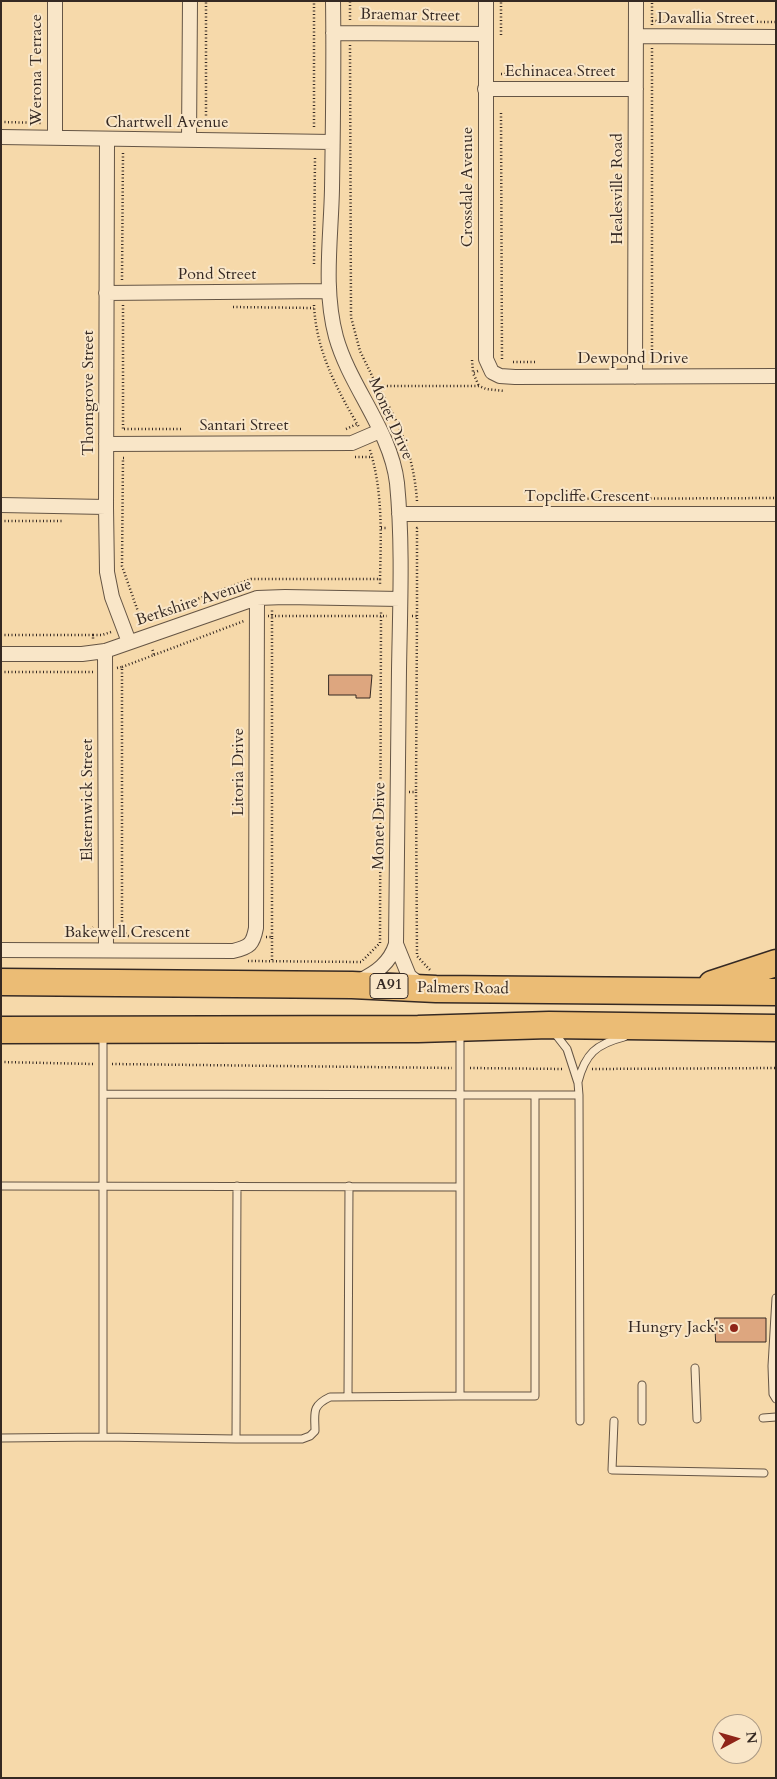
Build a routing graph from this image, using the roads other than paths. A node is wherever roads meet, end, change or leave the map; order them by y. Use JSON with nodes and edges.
{"nodes":[{"id":1,"x":55,"y":1,"type":"edge"},
{"id":2,"x":190,"y":1,"type":"edge"},
{"id":3,"x":333,"y":1,"type":"edge"},
{"id":4,"x":486,"y":1,"type":"edge"},
{"id":5,"x":636,"y":1,"type":"edge"},
{"id":6,"x":334,"y":33,"type":"junction"},
{"id":7,"x":486,"y":34,"type":"junction"},
{"id":8,"x":636,"y":36,"type":"junction"},
{"id":9,"x":776,"y":37,"type":"edge"},
{"id":10,"x":485,"y":89,"type":"junction"},
{"id":11,"x":636,"y":89,"type":"junction"},
{"id":12,"x":1,"y":137,"type":"edge"},
{"id":13,"x":55,"y":138,"type":"junction"},
{"id":14,"x":107,"y":140,"type":"junction"},
{"id":15,"x":189,"y":140,"type":"junction"},
{"id":16,"x":332,"y":142,"type":"junction"},
{"id":17,"x":329,"y":291,"type":"junction"},
{"id":18,"x":106,"y":293,"type":"junction"},
{"id":19,"x":492,"y":372,"type":"joint"},
{"id":20,"x":776,"y":376,"type":"edge"},
{"id":21,"x":635,"y":377,"type":"junction"},
{"id":22,"x":380,"y":431,"type":"junction"},
{"id":23,"x":106,"y":444,"type":"junction"},
{"id":24,"x":1,"y":505,"type":"edge"},
{"id":25,"x":106,"y":507,"type":"junction"},
{"id":26,"x":399,"y":514,"type":"junction"},
{"id":27,"x":776,"y":514,"type":"edge"},
{"id":28,"x":257,"y":598,"type":"junction"},
{"id":29,"x":400,"y":599,"type":"junction"},
{"id":30,"x":129,"y":642,"type":"junction"},
{"id":31,"x":105,"y":651,"type":"junction"},
{"id":32,"x":1,"y":654,"type":"edge"},
{"id":33,"x":251,"y":944,"type":"joint"},
{"id":34,"x":396,"y":944,"type":"junction"},
{"id":35,"x":1,"y":950,"type":"edge"},
{"id":36,"x":106,"y":950,"type":"junction"},
{"id":37,"x":776,"y":963,"type":"edge"},
{"id":38,"x":1,"y":982,"type":"edge"},
{"id":39,"x":352,"y":985,"type":"junction"},
{"id":40,"x":436,"y":988,"type":"junction"},
{"id":41,"x":685,"y":992,"type":"junction"},
{"id":42,"x":776,"y":992,"type":"edge"},
{"id":43,"x":549,"y":1025,"type":"junction"},
{"id":44,"x":662,"y":1027,"type":"junction"},
{"id":45,"x":460,"y":1028,"type":"junction"},
{"id":46,"x":1,"y":1030,"type":"edge"},
{"id":47,"x":104,"y":1030,"type":"junction"},
{"id":48,"x":774,"y":1030,"type":"edge"},
{"id":49,"x":577,"y":1069,"type":"junction"},
{"id":50,"x":103,"y":1094,"type":"junction"},
{"id":51,"x":459,"y":1095,"type":"junction"},
{"id":52,"x":535,"y":1095,"type":"junction"},
{"id":53,"x":579,"y":1095,"type":"junction"},
{"id":54,"x":103,"y":1185,"type":"junction"},
{"id":55,"x":1,"y":1186,"type":"edge"},
{"id":56,"x":237,"y":1186,"type":"junction"},
{"id":57,"x":349,"y":1186,"type":"junction"},
{"id":58,"x":459,"y":1187,"type":"junction"},
{"id":59,"x":776,"y":1298,"type":"edge"},
{"id":60,"x":695,"y":1368,"type":"dead end"},
{"id":61,"x":642,"y":1385,"type":"dead end"},
{"id":62,"x":348,"y":1396,"type":"junction"},
{"id":63,"x":460,"y":1396,"type":"junction"},
{"id":64,"x":776,"y":1399,"type":"edge"},
{"id":65,"x":776,"y":1417,"type":"edge"},
{"id":66,"x":763,"y":1418,"type":"dead end"},
{"id":67,"x":697,"y":1419,"type":"dead end"},
{"id":68,"x":580,"y":1421,"type":"dead end"},
{"id":69,"x":614,"y":1421,"type":"dead end"},
{"id":70,"x":642,"y":1421,"type":"dead end"},
{"id":71,"x":103,"y":1437,"type":"junction"},
{"id":72,"x":1,"y":1438,"type":"edge"},
{"id":73,"x":236,"y":1439,"type":"junction"},
{"id":74,"x":764,"y":1473,"type":"dead end"}],
"edges":[{"from":1,"to":13,"type":"street","name":"Werona Terrace"},
{"from":2,"to":15,"type":"street"},
{"from":3,"to":6,"type":"street","name":"Monet Drive"},
{"from":4,"to":7,"type":"street","name":"Crossdale Avenue"},
{"from":5,"to":8,"type":"street","name":"Healesville Road"},
{"from":6,"to":7,"type":"street","name":"Braemar Street"},
{"from":6,"to":16,"type":"street","name":"Monet Drive"},
{"from":7,"to":10,"type":"street","name":"Crossdale Avenue"},
{"from":8,"to":9,"type":"street","name":"Davallia Street"},
{"from":8,"to":11,"type":"street","name":"Healesville Road"},
{"from":10,"to":11,"type":"street","name":"Echinacea Street"},
{"from":10,"to":19,"type":"street","name":"Crossdale Avenue"},
{"from":11,"to":21,"type":"street","name":"Healesville Road"},
{"from":12,"to":13,"type":"street","name":"Chartwell Avenue"},
{"from":13,"to":14,"type":"street","name":"Chartwell Avenue"},
{"from":14,"to":15,"type":"street","name":"Chartwell Avenue"},
{"from":14,"to":18,"type":"street","name":"Thorngrove Street"},
{"from":15,"to":16,"type":"street","name":"Chartwell Avenue"},
{"from":16,"to":17,"type":"street","name":"Monet Drive"},
{"from":17,"to":18,"type":"street","name":"Pond Street"},
{"from":17,"to":22,"type":"street","name":"Monet Drive"},
{"from":18,"to":23,"type":"street","name":"Thorngrove Street"},
{"from":19,"to":21,"type":"street","name":"Dewpond Drive"},
{"from":20,"to":21,"type":"street","name":"Dewpond Drive"},
{"from":22,"to":23,"type":"street","name":"Santari Street"},
{"from":22,"to":26,"type":"street","name":"Monet Drive"},
{"from":23,"to":25,"type":"street","name":"Thorngrove Street"},
{"from":24,"to":25,"type":"street"},
{"from":25,"to":30,"type":"street","name":"Thorngrove Street"},
{"from":26,"to":27,"type":"street","name":"Topcliffe Crescent"},
{"from":26,"to":29,"type":"street","name":"Monet Drive"},
{"from":28,"to":29,"type":"street","name":"Berkshire Avenue"},
{"from":28,"to":30,"type":"street","name":"Berkshire Avenue"},
{"from":28,"to":33,"type":"street","name":"Litoria Drive"},
{"from":29,"to":34,"type":"street","name":"Monet Drive"},
{"from":30,"to":31,"type":"street","name":"Berkshire Avenue"},
{"from":31,"to":32,"type":"street","name":"Berkshire Avenue"},
{"from":31,"to":36,"type":"street","name":"Elsternwick Street"},
{"from":33,"to":36,"type":"street","name":"Bakewell Crescent"},
{"from":34,"to":39,"type":"street"},
{"from":34,"to":40,"type":"street","name":"Monet Drive"},
{"from":35,"to":36,"type":"street","name":"Bakewell Crescent"},
{"from":37,"to":41,"type":"highway"},
{"from":38,"to":39,"type":"highway","name":"Palmers Road","number":"A91"},
{"from":39,"to":40,"type":"highway","name":"Palmers Road","number":"A91"},
{"from":40,"to":41,"type":"highway","name":"Palmers Road","number":"A91"},
{"from":41,"to":42,"type":"highway","name":"Palmers Road","number":"A91"},
{"from":43,"to":44,"type":"highway"},
{"from":43,"to":45,"type":"highway"},
{"from":43,"to":49,"type":"lane"},
{"from":44,"to":48,"type":"highway"},
{"from":44,"to":49,"type":"lane"},
{"from":45,"to":47,"type":"highway"},
{"from":45,"to":51,"type":"lane"},
{"from":46,"to":47,"type":"highway"},
{"from":47,"to":50,"type":"lane"},
{"from":49,"to":53,"type":"lane"},
{"from":50,"to":51,"type":"lane"},
{"from":50,"to":54,"type":"lane"},
{"from":51,"to":52,"type":"lane"},
{"from":51,"to":58,"type":"lane"},
{"from":52,"to":53,"type":"lane"},
{"from":52,"to":63,"type":"lane"},
{"from":53,"to":68,"type":"lane"},
{"from":54,"to":55,"type":"lane"},
{"from":54,"to":56,"type":"lane"},
{"from":54,"to":71,"type":"lane"},
{"from":56,"to":57,"type":"lane"},
{"from":56,"to":73,"type":"lane"},
{"from":57,"to":58,"type":"lane"},
{"from":57,"to":62,"type":"lane"},
{"from":58,"to":63,"type":"lane"},
{"from":59,"to":64,"type":"lane"},
{"from":60,"to":67,"type":"lane"},
{"from":61,"to":70,"type":"lane"},
{"from":62,"to":63,"type":"lane"},
{"from":62,"to":73,"type":"lane"},
{"from":65,"to":66,"type":"lane"},
{"from":69,"to":74,"type":"lane"},
{"from":71,"to":72,"type":"lane"},
{"from":71,"to":73,"type":"lane"}]}
